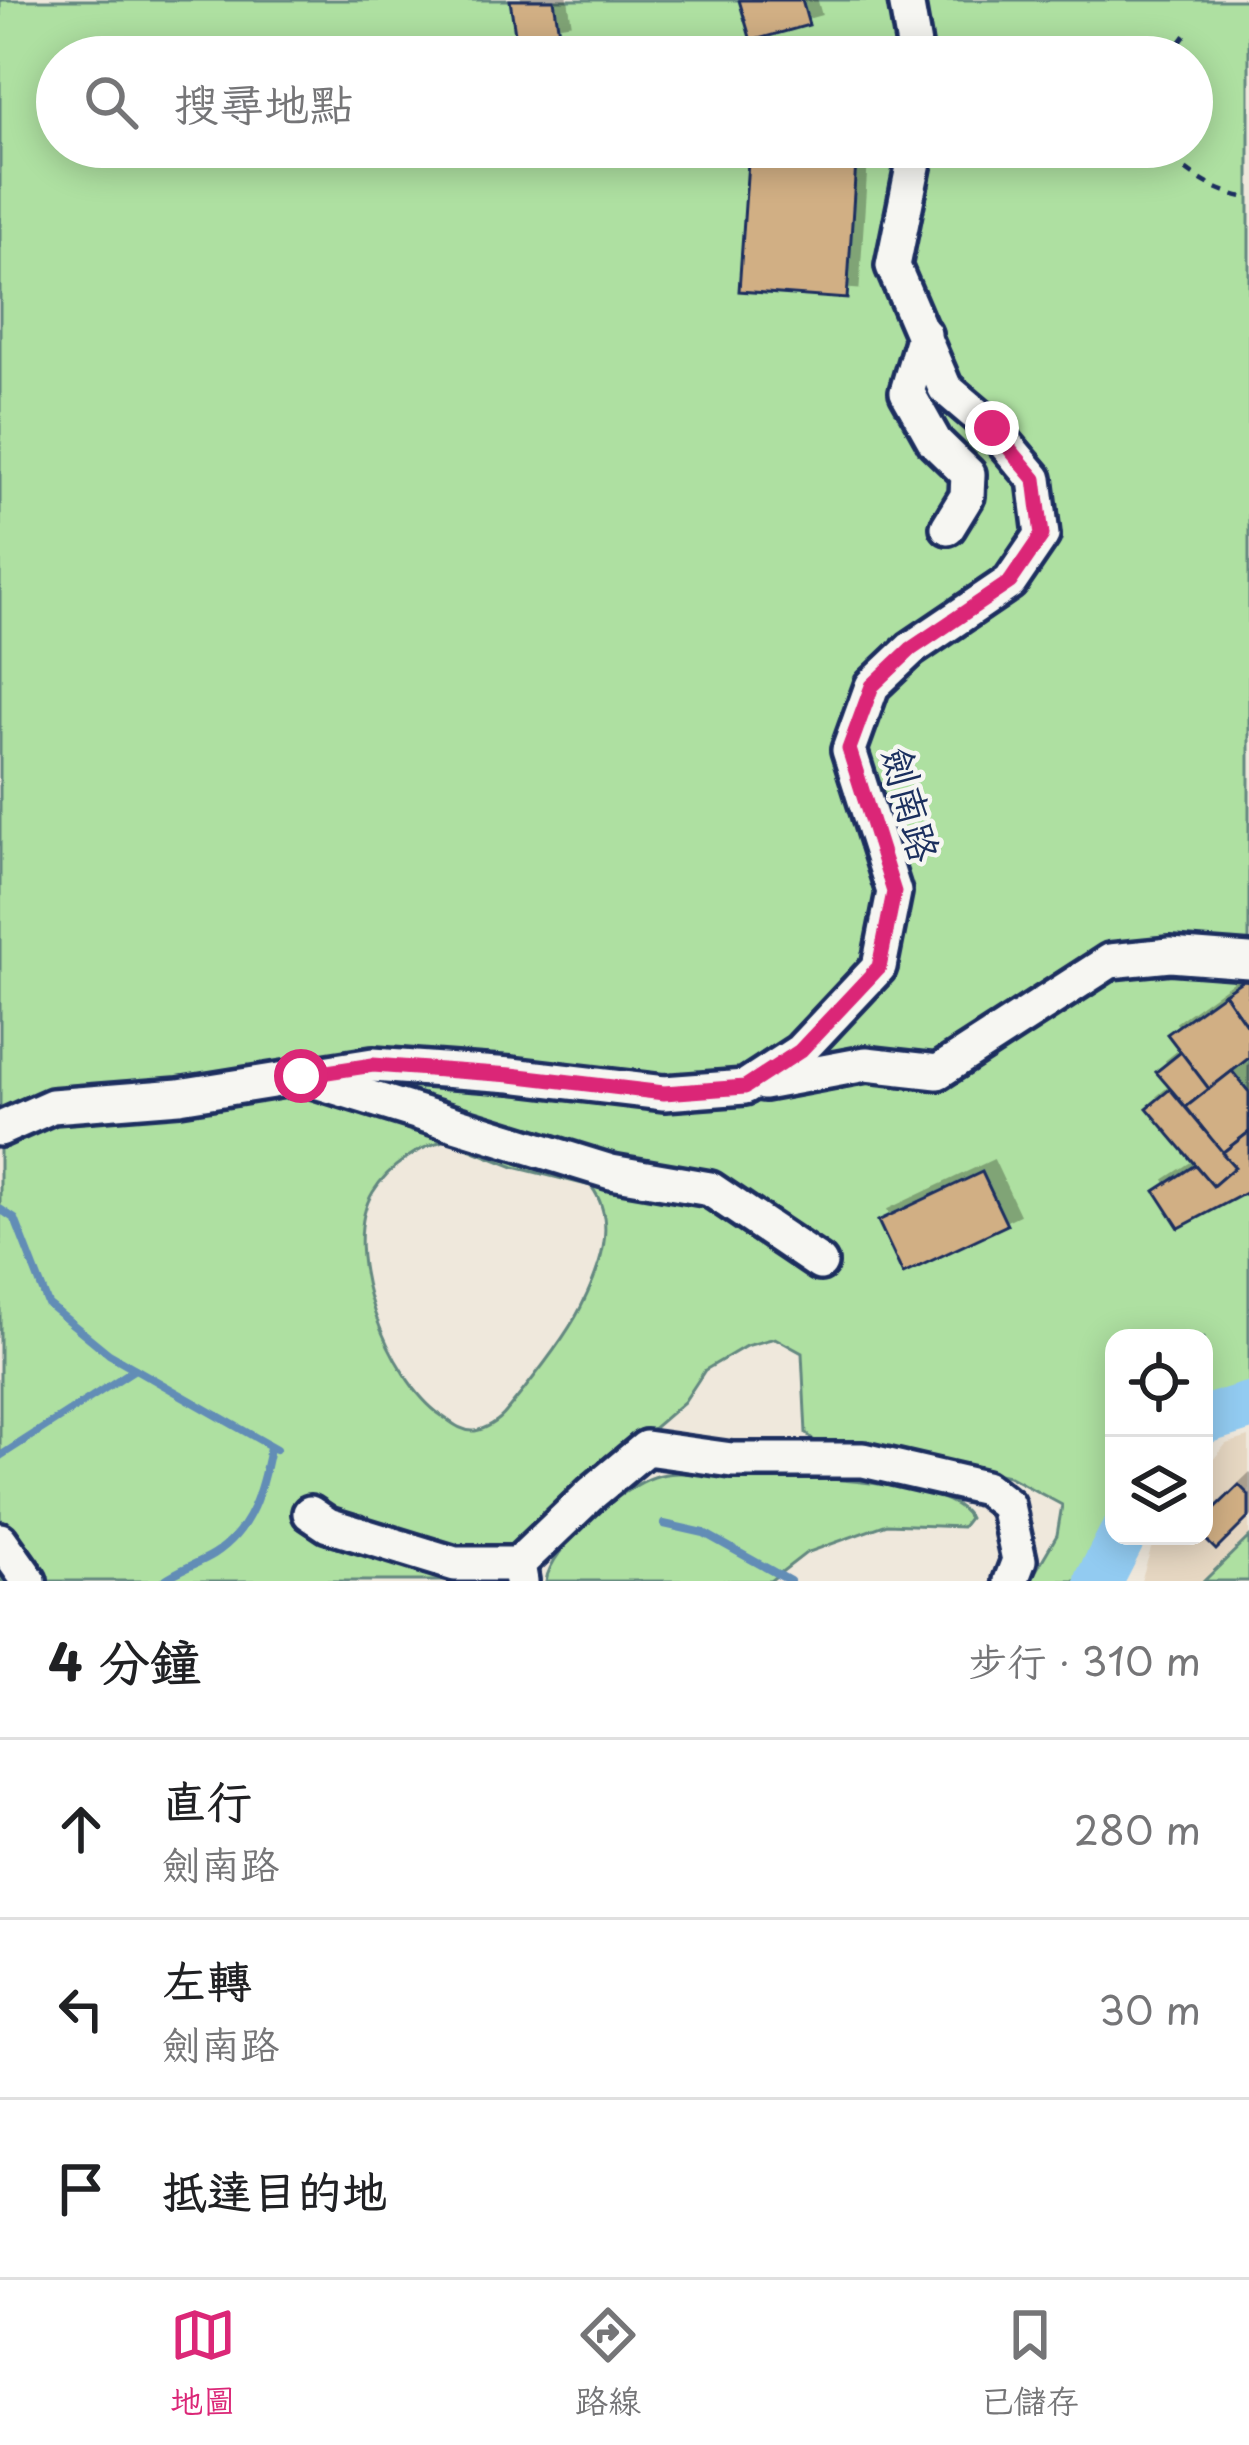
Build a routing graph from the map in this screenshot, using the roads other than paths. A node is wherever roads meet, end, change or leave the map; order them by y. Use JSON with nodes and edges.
{"nodes":[{"id":1,"x":906,"y":0,"type":"edge"},
{"id":2,"x":912,"y":36,"type":"edge"},
{"id":3,"x":913,"y":168,"type":"edge"},
{"id":4,"x":924,"y":334,"type":"junction"},
{"id":5,"x":948,"y":527,"type":"dead end"},
{"id":6,"x":1249,"y":961,"type":"edge"},
{"id":7,"x":301,"y":1076,"type":"junction"},
{"id":8,"x":745,"y":1087,"type":"junction"},
{"id":9,"x":0,"y":1130,"type":"edge"},
{"id":10,"x":820,"y":1263,"type":"dead end"},
{"id":11,"x":310,"y":1514,"type":"dead end"},
{"id":12,"x":0,"y":1540,"type":"edge"},
{"id":13,"x":519,"y":1573,"type":"edge"},
{"id":14,"x":29,"y":1581,"type":"edge"},
{"id":15,"x":1011,"y":1581,"type":"edge"}],
"edges":[{"from":1,"to":2,"type":"street"},
{"from":3,"to":4,"type":"street","name":"劍南路"},
{"from":4,"to":5,"type":"street"},
{"from":4,"to":8,"type":"street","name":"劍南路"},
{"from":6,"to":8,"type":"street"},
{"from":7,"to":8,"type":"street","name":"劍南路"},
{"from":7,"to":9,"type":"street","name":"劍南路"},
{"from":7,"to":10,"type":"street"},
{"from":11,"to":13,"type":"street"},
{"from":12,"to":14,"type":"street"},
{"from":13,"to":15,"type":"street"}]}
